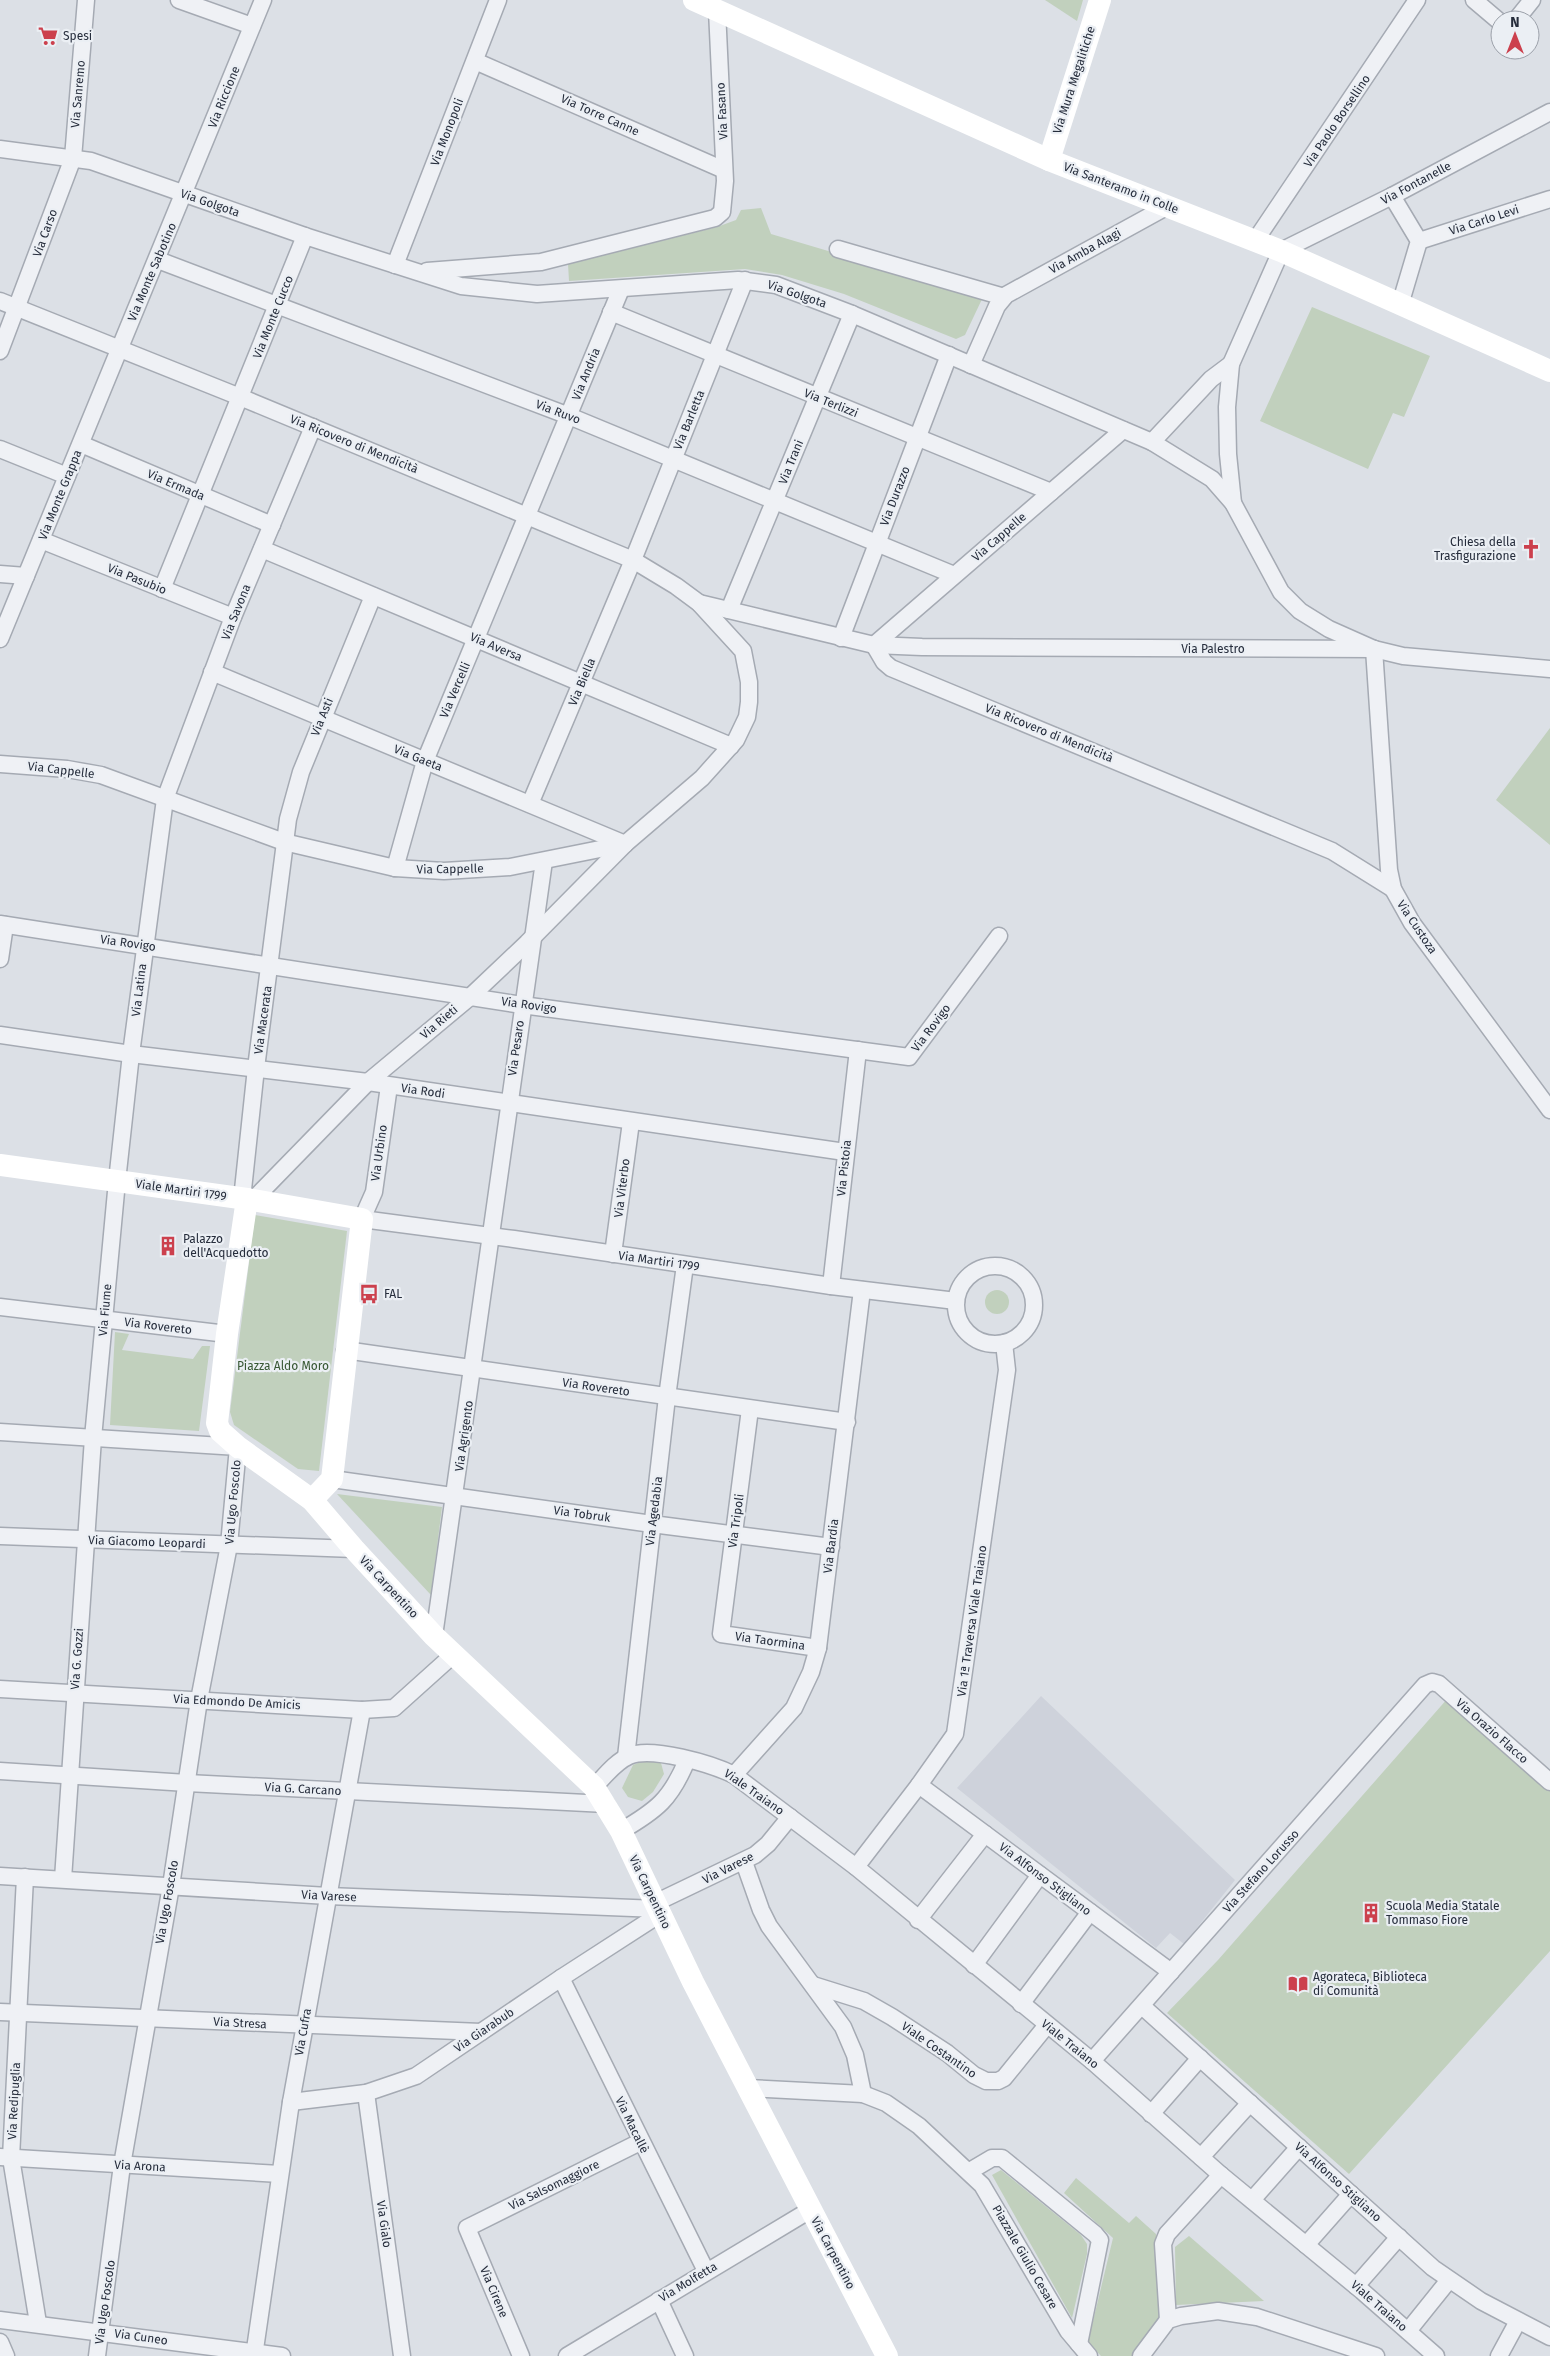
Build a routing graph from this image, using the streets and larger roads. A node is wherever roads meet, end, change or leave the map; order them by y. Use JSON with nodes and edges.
{"nodes":[{"id":1,"x":86,"y":0,"type":"edge"},
{"id":2,"x":180,"y":0,"type":"edge"},
{"id":3,"x":263,"y":0,"type":"edge"},
{"id":4,"x":498,"y":0,"type":"edge"},
{"id":5,"x":694,"y":0,"type":"edge"},
{"id":6,"x":1100,"y":0,"type":"edge"},
{"id":7,"x":1417,"y":0,"type":"edge"},
{"id":8,"x":1474,"y":0,"type":"edge"},
{"id":9,"x":1532,"y":0,"type":"edge"},
{"id":10,"x":717,"y":10,"type":"junction"},
{"id":11,"x":1524,"y":10,"type":"edge"},
{"id":12,"x":1490,"y":14,"type":"edge"},
{"id":13,"x":252,"y":26,"type":"junction"},
{"id":14,"x":474,"y":61,"type":"junction"},
{"id":15,"x":1550,"y":112,"type":"edge"},
{"id":16,"x":0,"y":150,"type":"edge"},
{"id":17,"x":73,"y":158,"type":"junction"},
{"id":18,"x":1049,"y":160,"type":"junction"},
{"id":19,"x":724,"y":170,"type":"junction"},
{"id":20,"x":184,"y":194,"type":"junction"},
{"id":21,"x":1392,"y":196,"type":"junction"},
{"id":22,"x":1550,"y":199,"type":"edge"},
{"id":23,"x":1168,"y":206,"type":"junction"},
{"id":24,"x":722,"y":212,"type":"joint"},
{"id":25,"x":305,"y":236,"type":"junction"},
{"id":26,"x":1255,"y":241,"type":"junction"},
{"id":27,"x":1419,"y":241,"type":"junction"},
{"id":28,"x":838,"y":249,"type":"dead end"},
{"id":29,"x":1281,"y":251,"type":"junction"},
{"id":30,"x":158,"y":260,"type":"junction"},
{"id":31,"x":395,"y":264,"type":"junction"},
{"id":32,"x":418,"y":272,"type":"junction"},
{"id":33,"x":745,"y":280,"type":"junction"},
{"id":34,"x":621,"y":289,"type":"junction"},
{"id":35,"x":1004,"y":297,"type":"junction"},
{"id":36,"x":0,"y":301,"type":"edge"},
{"id":37,"x":1400,"y":304,"type":"junction"},
{"id":38,"x":277,"y":306,"type":"junction"},
{"id":39,"x":17,"y":308,"type":"junction"},
{"id":40,"x":611,"y":312,"type":"junction"},
{"id":41,"x":852,"y":314,"type":"junction"},
{"id":42,"x":120,"y":350,"type":"junction"},
{"id":43,"x":0,"y":351,"type":"edge"},
{"id":44,"x":715,"y":355,"type":"junction"},
{"id":45,"x":950,"y":355,"type":"junction"},
{"id":46,"x":971,"y":364,"type":"junction"},
{"id":47,"x":1230,"y":364,"type":"junction"},
{"id":48,"x":1550,"y":371,"type":"edge"},
{"id":49,"x":240,"y":397,"type":"junction"},
{"id":50,"x":818,"y":397,"type":"junction"},
{"id":51,"x":569,"y":416,"type":"junction"},
{"id":52,"x":313,"y":427,"type":"junction"},
{"id":53,"x":1123,"y":430,"type":"junction"},
{"id":54,"x":918,"y":438,"type":"junction"},
{"id":55,"x":1152,"y":442,"type":"junction"},
{"id":56,"x":81,"y":444,"type":"junction"},
{"id":57,"x":0,"y":449,"type":"edge"},
{"id":58,"x":674,"y":459,"type":"junction"},
{"id":59,"x":68,"y":476,"type":"junction"},
{"id":60,"x":1051,"y":492,"type":"junction"},
{"id":61,"x":200,"y":495,"type":"junction"},
{"id":62,"x":774,"y":501,"type":"junction"},
{"id":63,"x":1233,"y":503,"type":"junction"},
{"id":64,"x":528,"y":516,"type":"junction"},
{"id":65,"x":272,"y":524,"type":"junction"},
{"id":66,"x":41,"y":540,"type":"junction"},
{"id":67,"x":877,"y":542,"type":"junction"},
{"id":68,"x":262,"y":549,"type":"junction"},
{"id":69,"x":632,"y":560,"type":"junction"},
{"id":70,"x":0,"y":574,"type":"edge"},
{"id":71,"x":954,"y":575,"type":"junction"},
{"id":72,"x":26,"y":576,"type":"junction"},
{"id":73,"x":162,"y":589,"type":"junction"},
{"id":74,"x":373,"y":596,"type":"junction"},
{"id":75,"x":699,"y":603,"type":"junction"},
{"id":76,"x":729,"y":610,"type":"junction"},
{"id":77,"x":233,"y":617,"type":"junction"},
{"id":78,"x":714,"y":618,"type":"joint"},
{"id":79,"x":841,"y":638,"type":"junction"},
{"id":80,"x":476,"y":639,"type":"junction"},
{"id":81,"x":0,"y":640,"type":"edge"},
{"id":82,"x":874,"y":644,"type":"junction"},
{"id":83,"x":1374,"y":649,"type":"junction"},
{"id":84,"x":1550,"y":669,"type":"edge"},
{"id":85,"x":212,"y":672,"type":"junction"},
{"id":86,"x":581,"y":683,"type":"junction"},
{"id":87,"x":321,"y":718,"type":"junction"},
{"id":88,"x":731,"y":746,"type":"junction"},
{"id":89,"x":425,"y":761,"type":"junction"},
{"id":90,"x":0,"y":764,"type":"edge"},
{"id":91,"x":166,"y":799,"type":"junction"},
{"id":92,"x":530,"y":804,"type":"junction"},
{"id":93,"x":284,"y":842,"type":"junction"},
{"id":94,"x":626,"y":844,"type":"junction"},
{"id":95,"x":544,"y":861,"type":"junction"},
{"id":96,"x":396,"y":868,"type":"junction"},
{"id":97,"x":1393,"y":889,"type":"junction"},
{"id":98,"x":3,"y":924,"type":"edge"},
{"id":99,"x":999,"y":936,"type":"dead end"},
{"id":100,"x":533,"y":937,"type":"junction"},
{"id":101,"x":145,"y":945,"type":"junction"},
{"id":102,"x":0,"y":959,"type":"edge"},
{"id":103,"x":270,"y":965,"type":"junction"},
{"id":104,"x":470,"y":997,"type":"junction"},
{"id":105,"x":522,"y":1004,"type":"junction"},
{"id":106,"x":0,"y":1035,"type":"edge"},
{"id":107,"x":858,"y":1050,"type":"junction"},
{"id":108,"x":131,"y":1054,"type":"junction"},
{"id":109,"x":256,"y":1068,"type":"junction"},
{"id":110,"x":368,"y":1082,"type":"junction"},
{"id":111,"x":389,"y":1086,"type":"junction"},
{"id":112,"x":508,"y":1103,"type":"junction"},
{"id":113,"x":1550,"y":1110,"type":"edge"},
{"id":114,"x":631,"y":1122,"type":"junction"},
{"id":115,"x":845,"y":1152,"type":"junction"},
{"id":116,"x":0,"y":1165,"type":"edge"},
{"id":117,"x":117,"y":1181,"type":"junction"},
{"id":118,"x":247,"y":1200,"type":"junction"},
{"id":119,"x":362,"y":1219,"type":"junction"},
{"id":120,"x":490,"y":1236,"type":"junction"},
{"id":121,"x":613,"y":1254,"type":"junction"},
{"id":122,"x":685,"y":1264,"type":"junction"},
{"id":123,"x":830,"y":1286,"type":"junction"},
{"id":124,"x":862,"y":1290,"type":"junction"},
{"id":125,"x":956,"y":1301,"type":"junction"},
{"id":126,"x":0,"y":1307,"type":"edge"},
{"id":127,"x":104,"y":1319,"type":"junction"},
{"id":128,"x":227,"y":1334,"type":"junction"},
{"id":129,"x":1004,"y":1343,"type":"junction"},
{"id":130,"x":345,"y":1350,"type":"junction"},
{"id":131,"x":473,"y":1369,"type":"junction"},
{"id":132,"x":667,"y":1397,"type":"junction"},
{"id":133,"x":750,"y":1409,"type":"junction"},
{"id":134,"x":847,"y":1422,"type":"junction"},
{"id":135,"x":0,"y":1432,"type":"edge"},
{"id":136,"x":93,"y":1438,"type":"junction"},
{"id":137,"x":238,"y":1447,"type":"junction"},
{"id":138,"x":332,"y":1479,"type":"junction"},
{"id":139,"x":456,"y":1495,"type":"junction"},
{"id":140,"x":312,"y":1500,"type":"junction"},
{"id":141,"x":652,"y":1524,"type":"junction"},
{"id":142,"x":734,"y":1534,"type":"junction"},
{"id":143,"x":0,"y":1536,"type":"edge"},
{"id":144,"x":86,"y":1540,"type":"junction"},
{"id":145,"x":229,"y":1544,"type":"junction"},
{"id":146,"x":831,"y":1547,"type":"junction"},
{"id":147,"x":354,"y":1549,"type":"junction"},
{"id":148,"x":721,"y":1634,"type":"joint"},
{"id":149,"x":434,"y":1636,"type":"junction"},
{"id":150,"x":818,"y":1648,"type":"junction"},
{"id":151,"x":453,"y":1654,"type":"junction"},
{"id":152,"x":1432,"y":1682,"type":"joint"},
{"id":153,"x":0,"y":1689,"type":"edge"},
{"id":154,"x":75,"y":1693,"type":"junction"},
{"id":155,"x":199,"y":1700,"type":"junction"},
{"id":156,"x":362,"y":1710,"type":"junction"},
{"id":157,"x":626,"y":1757,"type":"junction"},
{"id":158,"x":687,"y":1760,"type":"junction"},
{"id":159,"x":0,"y":1771,"type":"edge"},
{"id":160,"x":70,"y":1775,"type":"junction"},
{"id":161,"x":734,"y":1775,"type":"junction"},
{"id":162,"x":1550,"y":1782,"type":"edge"},
{"id":163,"x":187,"y":1783,"type":"junction"},
{"id":164,"x":919,"y":1785,"type":"junction"},
{"id":165,"x":347,"y":1791,"type":"junction"},
{"id":166,"x":600,"y":1796,"type":"junction"},
{"id":167,"x":790,"y":1817,"type":"junction"},
{"id":168,"x":621,"y":1832,"type":"junction"},
{"id":169,"x":985,"y":1834,"type":"junction"},
{"id":170,"x":744,"y":1862,"type":"junction"},
{"id":171,"x":856,"y":1867,"type":"junction"},
{"id":172,"x":1040,"y":1875,"type":"junction"},
{"id":173,"x":0,"y":1876,"type":"edge"},
{"id":174,"x":25,"y":1877,"type":"junction"},
{"id":175,"x":63,"y":1879,"type":"junction"},
{"id":176,"x":171,"y":1886,"type":"junction"},
{"id":177,"x":328,"y":1896,"type":"junction"},
{"id":178,"x":658,"y":1909,"type":"junction"},
{"id":179,"x":1090,"y":1912,"type":"junction"},
{"id":180,"x":918,"y":1920,"type":"junction"},
{"id":181,"x":974,"y":1965,"type":"junction"},
{"id":182,"x":1171,"y":1972,"type":"junction"},
{"id":183,"x":561,"y":1978,"type":"junction"},
{"id":184,"x":813,"y":1985,"type":"junction"},
{"id":185,"x":1021,"y":2004,"type":"junction"},
{"id":186,"x":1142,"y":2006,"type":"junction"},
{"id":187,"x":0,"y":2012,"type":"edge"},
{"id":188,"x":18,"y":2013,"type":"junction"},
{"id":189,"x":146,"y":2018,"type":"junction"},
{"id":190,"x":1047,"y":2025,"type":"junction"},
{"id":191,"x":304,"y":2026,"type":"junction"},
{"id":192,"x":481,"y":2032,"type":"junction"},
{"id":193,"x":1200,"y":2058,"type":"junction"},
{"id":194,"x":1092,"y":2061,"type":"junction"},
{"id":195,"x":747,"y":2088,"type":"junction"},
{"id":196,"x":366,"y":2093,"type":"junction"},
{"id":197,"x":863,"y":2094,"type":"junction"},
{"id":198,"x":291,"y":2102,"type":"junction"},
{"id":199,"x":1250,"y":2102,"type":"junction"},
{"id":200,"x":1151,"y":2114,"type":"junction"},
{"id":201,"x":640,"y":2142,"type":"junction"},
{"id":202,"x":1299,"y":2147,"type":"junction"},
{"id":203,"x":1201,"y":2157,"type":"junction"},
{"id":204,"x":6,"y":2158,"type":"edge"},
{"id":205,"x":122,"y":2165,"type":"junction"},
{"id":206,"x":970,"y":2172,"type":"junction"},
{"id":207,"x":280,"y":2174,"type":"junction"},
{"id":208,"x":1221,"y":2175,"type":"junction"},
{"id":209,"x":1351,"y":2194,"type":"junction"},
{"id":210,"x":1252,"y":2200,"type":"junction"},
{"id":211,"x":810,"y":2210,"type":"junction"},
{"id":212,"x":467,"y":2228,"type":"joint"},
{"id":213,"x":1399,"y":2237,"type":"junction"},
{"id":214,"x":1306,"y":2245,"type":"junction"},
{"id":215,"x":706,"y":2272,"type":"junction"},
{"id":216,"x":1449,"y":2280,"type":"junction"},
{"id":217,"x":1356,"y":2286,"type":"junction"},
{"id":218,"x":659,"y":2300,"type":"junction"},
{"id":219,"x":0,"y":2320,"type":"edge"},
{"id":220,"x":1168,"y":2320,"type":"junction"},
{"id":221,"x":1518,"y":2321,"type":"junction"},
{"id":222,"x":38,"y":2323,"type":"junction"},
{"id":223,"x":1408,"y":2331,"type":"junction"},
{"id":224,"x":102,"y":2332,"type":"junction"},
{"id":225,"x":1550,"y":2337,"type":"edge"},
{"id":226,"x":0,"y":2342,"type":"edge"},
{"id":227,"x":1084,"y":2350,"type":"edge"},
{"id":228,"x":255,"y":2354,"type":"edge"},
{"id":229,"x":6,"y":2356,"type":"edge"},
{"id":230,"x":97,"y":2356,"type":"edge"},
{"id":231,"x":282,"y":2356,"type":"edge"},
{"id":232,"x":402,"y":2356,"type":"edge"},
{"id":233,"x":521,"y":2356,"type":"edge"},
{"id":234,"x":567,"y":2356,"type":"edge"},
{"id":235,"x":686,"y":2356,"type":"edge"},
{"id":236,"x":887,"y":2356,"type":"edge"},
{"id":237,"x":1141,"y":2356,"type":"edge"},
{"id":238,"x":1376,"y":2356,"type":"edge"},
{"id":239,"x":1436,"y":2356,"type":"edge"},
{"id":240,"x":1499,"y":2356,"type":"edge"}],
"edges":[{"from":1,"to":17,"type":"street","name":"Via Sanremo"},
{"from":2,"to":13,"type":"street"},
{"from":3,"to":13,"type":"street","name":"Via Riccione"},
{"from":4,"to":14,"type":"street","name":"Via Monopoli"},
{"from":5,"to":10,"type":"street","name":"Via Santeramo in Colle"},
{"from":6,"to":18,"type":"street","name":"Via Mura Megalitiche"},
{"from":7,"to":26,"type":"street","name":"Via Paolo Borsellino"},
{"from":8,"to":12,"type":"street"},
{"from":9,"to":11,"type":"street"},
{"from":10,"to":18,"type":"street","name":"Via Santeramo in Colle"},
{"from":10,"to":19,"type":"street","name":"Via Fasano"},
{"from":13,"to":20,"type":"street","name":"Via Riccione"},
{"from":14,"to":19,"type":"street","name":"Via Torre Canne"},
{"from":14,"to":31,"type":"street","name":"Via Monopoli"},
{"from":15,"to":21,"type":"street","name":"Via Fontanelle"},
{"from":16,"to":17,"type":"street","name":"Via Golgota"},
{"from":17,"to":20,"type":"street","name":"Via Golgota"},
{"from":17,"to":39,"type":"street","name":"Via Carso"},
{"from":18,"to":23,"type":"street","name":"Via Santeramo in Colle"},
{"from":19,"to":24,"type":"street","name":"Via Fasano"},
{"from":20,"to":25,"type":"street","name":"Via Golgota"},
{"from":20,"to":30,"type":"street","name":"Via Monte Sabotino"},
{"from":21,"to":27,"type":"street"},
{"from":21,"to":29,"type":"street","name":"Via Fontanelle"},
{"from":22,"to":27,"type":"street","name":"Via Carlo Levi"},
{"from":23,"to":26,"type":"street","name":"Via Santeramo in Colle"},
{"from":23,"to":35,"type":"street","name":"Via Amba Alagi"},
{"from":24,"to":32,"type":"street","name":"Via Golgota"},
{"from":25,"to":31,"type":"street","name":"Via Golgota"},
{"from":25,"to":38,"type":"street","name":"Via Monte Cucco"},
{"from":26,"to":29,"type":"street","name":"Via Santeramo in Colle"},
{"from":27,"to":37,"type":"street"},
{"from":28,"to":35,"type":"street"},
{"from":29,"to":37,"type":"street","name":"Via Santeramo in Colle"},
{"from":29,"to":47,"type":"street"},
{"from":30,"to":38,"type":"street","name":"Via Ruvo"},
{"from":30,"to":42,"type":"street","name":"Via Monte Sabotino"},
{"from":31,"to":32,"type":"street","name":"Via Golgota"},
{"from":32,"to":34,"type":"street","name":"Via Golgota"},
{"from":33,"to":34,"type":"street","name":"Via Golgota"},
{"from":33,"to":41,"type":"street","name":"Via Golgota"},
{"from":33,"to":44,"type":"street","name":"Via Barletta"},
{"from":34,"to":40,"type":"street","name":"Via Andria"},
{"from":35,"to":46,"type":"street"},
{"from":36,"to":39,"type":"street","name":"Via Ricovero di Mendicità"},
{"from":37,"to":48,"type":"street","name":"Via Santeramo in Colle"},
{"from":38,"to":49,"type":"street","name":"Via Monte Cucco"},
{"from":38,"to":51,"type":"street","name":"Via Ruvo"},
{"from":39,"to":42,"type":"street","name":"Via Ricovero di Mendicità"},
{"from":39,"to":43,"type":"street","name":"Via Carso"},
{"from":40,"to":44,"type":"street","name":"Via Terlizzi"},
{"from":40,"to":51,"type":"street","name":"Via Andria"},
{"from":41,"to":45,"type":"street","name":"Via Golgota"},
{"from":41,"to":50,"type":"street","name":"Via Trani"},
{"from":42,"to":49,"type":"street","name":"Via Ricovero di Mendicità"},
{"from":42,"to":56,"type":"street","name":"Via Monte Grappa"},
{"from":44,"to":50,"type":"street","name":"Via Terlizzi"},
{"from":44,"to":58,"type":"street","name":"Via Barletta"},
{"from":45,"to":46,"type":"street","name":"Via Golgota"},
{"from":45,"to":54,"type":"street","name":"Via Durazzo"},
{"from":46,"to":53,"type":"street","name":"Via Golgota"},
{"from":47,"to":55,"type":"street"},
{"from":47,"to":63,"type":"street"},
{"from":49,"to":52,"type":"street","name":"Via Ricovero di Mendicità"},
{"from":49,"to":61,"type":"street","name":"Via Monte Cucco"},
{"from":50,"to":54,"type":"street","name":"Via Terlizzi"},
{"from":50,"to":62,"type":"street","name":"Via Trani"},
{"from":51,"to":58,"type":"street","name":"Via Ruvo"},
{"from":51,"to":64,"type":"street","name":"Via Andria"},
{"from":52,"to":64,"type":"street","name":"Via Ricovero di Mendicità"},
{"from":52,"to":65,"type":"street","name":"Via Savona"},
{"from":53,"to":55,"type":"street","name":"Via Golgota"},
{"from":53,"to":60,"type":"street","name":"Via Cappelle"},
{"from":54,"to":60,"type":"street","name":"Via Terlizzi"},
{"from":54,"to":67,"type":"street","name":"Via Durazzo"},
{"from":55,"to":63,"type":"street","name":"Via Golgota"},
{"from":56,"to":59,"type":"street","name":"Via Monte Grappa"},
{"from":56,"to":61,"type":"street","name":"Via Ermada"},
{"from":57,"to":59,"type":"street"},
{"from":58,"to":62,"type":"street","name":"Via Ruvo"},
{"from":58,"to":69,"type":"street","name":"Via Barletta"},
{"from":59,"to":66,"type":"street","name":"Via Monte Grappa"},
{"from":60,"to":71,"type":"street","name":"Via Cappelle"},
{"from":61,"to":65,"type":"street","name":"Via Ermada"},
{"from":61,"to":73,"type":"street","name":"Via Monte Cucco"},
{"from":62,"to":67,"type":"street","name":"Via Ruvo"},
{"from":62,"to":76,"type":"street","name":"Via Trani"},
{"from":63,"to":83,"type":"street"},
{"from":64,"to":69,"type":"street","name":"Via Ricovero di Mendicità"},
{"from":64,"to":80,"type":"street","name":"Via Vercelli"},
{"from":65,"to":68,"type":"street","name":"Via Savona"},
{"from":66,"to":72,"type":"street","name":"Via Monte Grappa"},
{"from":66,"to":73,"type":"street","name":"Via Pasubio"},
{"from":67,"to":71,"type":"street","name":"Via Ruvo"},
{"from":67,"to":79,"type":"street","name":"Via Durazzo"},
{"from":68,"to":74,"type":"street","name":"Via Aversa"},
{"from":68,"to":77,"type":"street","name":"Via Savona"},
{"from":69,"to":75,"type":"street","name":"Via Ricovero di Mendicità"},
{"from":69,"to":86,"type":"street","name":"Via Biella"},
{"from":70,"to":72,"type":"street"},
{"from":71,"to":82,"type":"street","name":"Via Cappelle"},
{"from":72,"to":81,"type":"street","name":"Via Monte Grappa"},
{"from":73,"to":77,"type":"street","name":"Via Pasubio"},
{"from":74,"to":80,"type":"street","name":"Via Aversa"},
{"from":74,"to":87,"type":"street","name":"Via Asti"},
{"from":75,"to":76,"type":"street","name":"Via Ricovero di Mendicità"},
{"from":75,"to":78,"type":"street","name":"Via Ricovero di Mendicità"},
{"from":76,"to":79,"type":"street","name":"Via Ricovero di Mendicità"},
{"from":77,"to":85,"type":"street","name":"Via Savona"},
{"from":78,"to":88,"type":"street","name":"Via Cappelle"},
{"from":79,"to":82,"type":"street","name":"Via Ricovero di Mendicità"},
{"from":80,"to":86,"type":"street","name":"Via Aversa"},
{"from":80,"to":89,"type":"street","name":"Via Vercelli"},
{"from":82,"to":83,"type":"street","name":"Via Palestro"},
{"from":82,"to":97,"type":"street","name":"Via Ricovero di Mendicità"},
{"from":83,"to":84,"type":"street","name":"Via Palestro"},
{"from":83,"to":97,"type":"street","name":"Via Custoza"},
{"from":85,"to":87,"type":"street","name":"Via Gaeta"},
{"from":85,"to":91,"type":"street","name":"Via Savona"},
{"from":86,"to":88,"type":"street","name":"Via Aversa"},
{"from":86,"to":92,"type":"street","name":"Via Biella"},
{"from":87,"to":89,"type":"street","name":"Via Gaeta"},
{"from":87,"to":93,"type":"street","name":"Via Asti"},
{"from":88,"to":94,"type":"street","name":"Via Cappelle"},
{"from":89,"to":92,"type":"street","name":"Via Gaeta"},
{"from":89,"to":96,"type":"street","name":"Via Vercelli"},
{"from":90,"to":91,"type":"street","name":"Via Cappelle"},
{"from":91,"to":93,"type":"street","name":"Via Cappelle"},
{"from":91,"to":101,"type":"street","name":"Via Latina"},
{"from":92,"to":94,"type":"street","name":"Via Gaeta"},
{"from":93,"to":96,"type":"street","name":"Via Cappelle"},
{"from":93,"to":103,"type":"street","name":"Via Macerata"},
{"from":94,"to":95,"type":"street","name":"Via Cappelle"},
{"from":94,"to":100,"type":"street","name":"Via Rieti"},
{"from":95,"to":96,"type":"street","name":"Via Cappelle"},
{"from":95,"to":100,"type":"street","name":"Via Pesaro"},
{"from":97,"to":113,"type":"street","name":"Via Custoza"},
{"from":98,"to":101,"type":"street","name":"Via Rovigo"},
{"from":98,"to":102,"type":"street"},
{"from":99,"to":107,"type":"street","name":"Via Rovigo"},
{"from":100,"to":104,"type":"street","name":"Via Rieti"},
{"from":100,"to":105,"type":"street","name":"Via Pesaro"},
{"from":101,"to":103,"type":"street","name":"Via Rovigo"},
{"from":101,"to":108,"type":"street","name":"Via Latina"},
{"from":103,"to":104,"type":"street","name":"Via Rovigo"},
{"from":103,"to":109,"type":"street","name":"Via Macerata"},
{"from":104,"to":105,"type":"street","name":"Via Rovigo"},
{"from":104,"to":110,"type":"street","name":"Via Rieti"},
{"from":105,"to":107,"type":"street","name":"Via Rovigo"},
{"from":105,"to":112,"type":"street","name":"Via Pesaro"},
{"from":106,"to":108,"type":"street","name":"Via Rodi"},
{"from":107,"to":115,"type":"street","name":"Via Pistoia"},
{"from":108,"to":109,"type":"street","name":"Via Rodi"},
{"from":108,"to":117,"type":"street","name":"Via Latina"},
{"from":109,"to":110,"type":"street","name":"Via Rodi"},
{"from":109,"to":118,"type":"street","name":"Via Macerata"},
{"from":110,"to":111,"type":"street","name":"Via Rodi"},
{"from":110,"to":118,"type":"street","name":"Via Rieti"},
{"from":111,"to":112,"type":"street","name":"Via Rodi"},
{"from":111,"to":119,"type":"street","name":"Via Urbino"},
{"from":112,"to":114,"type":"street","name":"Via Rodi"},
{"from":112,"to":120,"type":"street","name":"Via Pesaro"},
{"from":114,"to":115,"type":"street","name":"Via Rodi"},
{"from":114,"to":121,"type":"street","name":"Via Viterbo"},
{"from":115,"to":123,"type":"street","name":"Via Pistoia"},
{"from":116,"to":117,"type":"street","name":"Viale Martiri 1799"},
{"from":117,"to":118,"type":"street","name":"Viale Martiri 1799"},
{"from":117,"to":127,"type":"street","name":"Via Fiume"},
{"from":118,"to":119,"type":"street","name":"Viale Martiri 1799"},
{"from":118,"to":128,"type":"street"},
{"from":119,"to":120,"type":"street","name":"Via Martiri 1799"},
{"from":119,"to":130,"type":"street"},
{"from":120,"to":121,"type":"street","name":"Via Martiri 1799"},
{"from":120,"to":131,"type":"street","name":"Via Agrigento"},
{"from":121,"to":122,"type":"street","name":"Via Martiri 1799"},
{"from":122,"to":123,"type":"street","name":"Via Martiri 1799"},
{"from":122,"to":132,"type":"street","name":"Via Agedabia"},
{"from":123,"to":124,"type":"street","name":"Via Martiri 1799"},
{"from":124,"to":125,"type":"street","name":"Via Martiri 1799"},
{"from":124,"to":134,"type":"street","name":"Via Bardia"},
{"from":125,"to":129,"type":"street"},
{"from":125,"to":129,"type":"street"},
{"from":126,"to":127,"type":"street","name":"Via Rovereto"},
{"from":127,"to":128,"type":"street","name":"Via Rovereto"},
{"from":127,"to":136,"type":"street","name":"Via Fiume"},
{"from":128,"to":137,"type":"street"},
{"from":129,"to":164,"type":"street","name":"Via 1ª Traversa Viale Traiano"},
{"from":130,"to":131,"type":"street","name":"Via Rovereto"},
{"from":130,"to":138,"type":"street"},
{"from":131,"to":132,"type":"street","name":"Via Rovereto"},
{"from":131,"to":139,"type":"street","name":"Via Agrigento"},
{"from":132,"to":133,"type":"street","name":"Via Rovereto"},
{"from":132,"to":141,"type":"street","name":"Via Agedabia"},
{"from":133,"to":134,"type":"street","name":"Via Rovereto"},
{"from":133,"to":142,"type":"street","name":"Via Tripoli"},
{"from":134,"to":146,"type":"street","name":"Via Bardia"},
{"from":135,"to":136,"type":"street"},
{"from":136,"to":137,"type":"street"},
{"from":136,"to":144,"type":"street","name":"Via G. Gozzi"},
{"from":137,"to":140,"type":"street"},
{"from":137,"to":145,"type":"street","name":"Via Ugo Foscolo"},
{"from":138,"to":139,"type":"street","name":"Via Tobruk"},
{"from":138,"to":140,"type":"street"},
{"from":139,"to":141,"type":"street","name":"Via Tobruk"},
{"from":139,"to":149,"type":"street","name":"Via Agrigento"},
{"from":140,"to":147,"type":"street","name":"Via Carpentino"},
{"from":141,"to":142,"type":"street","name":"Via Tobruk"},
{"from":141,"to":157,"type":"street","name":"Via Agedabia"},
{"from":142,"to":146,"type":"street","name":"Via Tobruk"},
{"from":142,"to":148,"type":"street","name":"Via Tripoli"},
{"from":143,"to":144,"type":"street","name":"Via Giacomo Leopardi"},
{"from":144,"to":145,"type":"street","name":"Via Giacomo Leopardi"},
{"from":144,"to":154,"type":"street","name":"Via G. Gozzi"},
{"from":145,"to":147,"type":"street","name":"Via Giacomo Leopardi"},
{"from":145,"to":155,"type":"street","name":"Via Ugo Foscolo"},
{"from":146,"to":150,"type":"street","name":"Via Bardia"},
{"from":147,"to":149,"type":"street","name":"Via Carpentino"},
{"from":148,"to":150,"type":"street","name":"Via Taormina"},
{"from":149,"to":151,"type":"street","name":"Via Carpentino"},
{"from":150,"to":161,"type":"street","name":"Via Bardia"},
{"from":151,"to":156,"type":"street","name":"Via Edmondo De Amicis"},
{"from":151,"to":166,"type":"street","name":"Via Carpentino"},
{"from":152,"to":162,"type":"street","name":"Via Orazio Flacco"},
{"from":152,"to":182,"type":"street","name":"Via Stefano Lorusso"},
{"from":153,"to":154,"type":"street","name":"Via Edmondo De Amicis"},
{"from":154,"to":155,"type":"street","name":"Via Edmondo De Amicis"},
{"from":154,"to":160,"type":"street","name":"Via G. Gozzi"},
{"from":155,"to":156,"type":"street","name":"Via Edmondo De Amicis"},
{"from":155,"to":163,"type":"street","name":"Via Ugo Foscolo"},
{"from":156,"to":165,"type":"street","name":"Via Cufra"},
{"from":157,"to":158,"type":"street","name":"Viale Traiano"},
{"from":157,"to":166,"type":"street"},
{"from":158,"to":161,"type":"street","name":"Viale Traiano"},
{"from":158,"to":168,"type":"street"},
{"from":159,"to":160,"type":"street","name":"Via G. Carcano"},
{"from":160,"to":163,"type":"street","name":"Via G. Carcano"},
{"from":160,"to":175,"type":"street","name":"Via G. Gozzi"},
{"from":161,"to":167,"type":"street","name":"Viale Traiano"},
{"from":163,"to":165,"type":"street","name":"Via G. Carcano"},
{"from":163,"to":176,"type":"street","name":"Via Ugo Foscolo"},
{"from":164,"to":169,"type":"street","name":"Via Alfonso Stigliano"},
{"from":164,"to":171,"type":"street","name":"Via 1ª Traversa Viale Traiano"},
{"from":165,"to":166,"type":"street","name":"Via G. Carcano"},
{"from":165,"to":177,"type":"street","name":"Via Cufra"},
{"from":166,"to":168,"type":"street","name":"Via Carpentino"},
{"from":167,"to":170,"type":"street","name":"Via Varese"},
{"from":167,"to":171,"type":"street","name":"Viale Traiano"},
{"from":168,"to":178,"type":"street","name":"Via Carpentino"},
{"from":169,"to":172,"type":"street","name":"Via Alfonso Stigliano"},
{"from":169,"to":180,"type":"street"},
{"from":170,"to":178,"type":"street","name":"Via Varese"},
{"from":170,"to":184,"type":"street"},
{"from":171,"to":180,"type":"street","name":"Viale Traiano"},
{"from":172,"to":179,"type":"street","name":"Via Alfonso Stigliano"},
{"from":172,"to":181,"type":"street"},
{"from":173,"to":174,"type":"street","name":"Via Varese"},
{"from":174,"to":175,"type":"street","name":"Via Varese"},
{"from":174,"to":188,"type":"street","name":"Via Redipuglia"},
{"from":175,"to":176,"type":"street","name":"Via Varese"},
{"from":176,"to":177,"type":"street","name":"Via Varese"},
{"from":176,"to":189,"type":"street","name":"Via Ugo Foscolo"},
{"from":177,"to":178,"type":"street","name":"Via Varese"},
{"from":177,"to":191,"type":"street","name":"Via Cufra"},
{"from":178,"to":183,"type":"street","name":"Via Giarabub"},
{"from":178,"to":195,"type":"street","name":"Via Carpentino"},
{"from":179,"to":182,"type":"street","name":"Via Alfonso Stigliano"},
{"from":179,"to":185,"type":"street"},
{"from":180,"to":181,"type":"street","name":"Viale Traiano"},
{"from":181,"to":185,"type":"street","name":"Viale Traiano"},
{"from":182,"to":186,"type":"street","name":"Via Stefano Lorusso"},
{"from":183,"to":192,"type":"street","name":"Via Giarabub"},
{"from":183,"to":201,"type":"street","name":"Via Macallè"},
{"from":184,"to":190,"type":"street","name":"Viale Costantino"},
{"from":184,"to":197,"type":"street"},
{"from":185,"to":190,"type":"street","name":"Viale Traiano"},
{"from":186,"to":193,"type":"street","name":"Via Alfonso Stigliano"},
{"from":186,"to":194,"type":"street","name":"Via Stefano Lorusso"},
{"from":187,"to":188,"type":"street","name":"Via Stresa"},
{"from":188,"to":189,"type":"street","name":"Via Stresa"},
{"from":188,"to":204,"type":"street","name":"Via Redipuglia"},
{"from":189,"to":191,"type":"street","name":"Via Stresa"},
{"from":189,"to":205,"type":"street","name":"Via Ugo Foscolo"},
{"from":190,"to":194,"type":"street","name":"Viale Traiano"},
{"from":191,"to":192,"type":"street","name":"Via Stresa"},
{"from":191,"to":198,"type":"street","name":"Via Cufra"},
{"from":192,"to":196,"type":"street","name":"Via Giarabub"},
{"from":193,"to":199,"type":"street","name":"Via Alfonso Stigliano"},
{"from":193,"to":200,"type":"street"},
{"from":194,"to":200,"type":"street","name":"Viale Traiano"},
{"from":195,"to":197,"type":"street","name":"Piazzale Giulio Cesare"},
{"from":195,"to":211,"type":"street","name":"Via Carpentino"},
{"from":196,"to":198,"type":"street","name":"Via Giarabub"},
{"from":196,"to":232,"type":"street","name":"Via Gialo"},
{"from":197,"to":206,"type":"street","name":"Piazzale Giulio Cesare"},
{"from":198,"to":207,"type":"street","name":"Via Cufra"},
{"from":199,"to":202,"type":"street","name":"Via Alfonso Stigliano"},
{"from":199,"to":203,"type":"street"},
{"from":200,"to":203,"type":"street","name":"Viale Traiano"},
{"from":201,"to":212,"type":"street","name":"Via Salsomaggiore"},
{"from":201,"to":215,"type":"street","name":"Via Macallè"},
{"from":202,"to":209,"type":"street","name":"Via Alfonso Stigliano"},
{"from":202,"to":210,"type":"street"},
{"from":203,"to":208,"type":"street","name":"Viale Traiano"},
{"from":204,"to":205,"type":"street","name":"Via Arona"},
{"from":204,"to":222,"type":"street","name":"Via Redipuglia"},
{"from":205,"to":207,"type":"street","name":"Via Arona"},
{"from":205,"to":224,"type":"street","name":"Via Ugo Foscolo"},
{"from":206,"to":227,"type":"street","name":"Piazzale Giulio Cesare"},
{"from":206,"to":227,"type":"street","name":"Piazzale Giulio Cesare"},
{"from":207,"to":228,"type":"street","name":"Via Cufra"},
{"from":208,"to":210,"type":"street","name":"Viale Traiano"},
{"from":208,"to":220,"type":"street"},
{"from":209,"to":213,"type":"street","name":"Via Alfonso Stigliano"},
{"from":209,"to":214,"type":"street"},
{"from":210,"to":214,"type":"street","name":"Viale Traiano"},
{"from":211,"to":215,"type":"street","name":"Via Molfetta"},
{"from":211,"to":236,"type":"street","name":"Via Carpentino"},
{"from":212,"to":233,"type":"street","name":"Via Cirene"},
{"from":213,"to":216,"type":"street","name":"Via Alfonso Stigliano"},
{"from":213,"to":217,"type":"street"},
{"from":214,"to":217,"type":"street","name":"Viale Traiano"},
{"from":215,"to":218,"type":"street","name":"Via Molfetta"},
{"from":216,"to":221,"type":"street","name":"Via Alfonso Stigliano"},
{"from":216,"to":223,"type":"street"},
{"from":217,"to":223,"type":"street","name":"Viale Traiano"},
{"from":218,"to":234,"type":"street","name":"Via Molfetta"},
{"from":218,"to":235,"type":"street"},
{"from":219,"to":222,"type":"street","name":"Via Cuneo"},
{"from":220,"to":237,"type":"street"},
{"from":220,"to":238,"type":"street"},
{"from":221,"to":225,"type":"street","name":"Via Alfonso Stigliano"},
{"from":221,"to":240,"type":"street"},
{"from":222,"to":224,"type":"street","name":"Via Cuneo"},
{"from":223,"to":239,"type":"street","name":"Viale Traiano"},
{"from":224,"to":228,"type":"street","name":"Via Cuneo"},
{"from":224,"to":230,"type":"street","name":"Via Ugo Foscolo"},
{"from":226,"to":229,"type":"street"},
{"from":228,"to":231,"type":"street","name":"Via Cuneo"}]}
